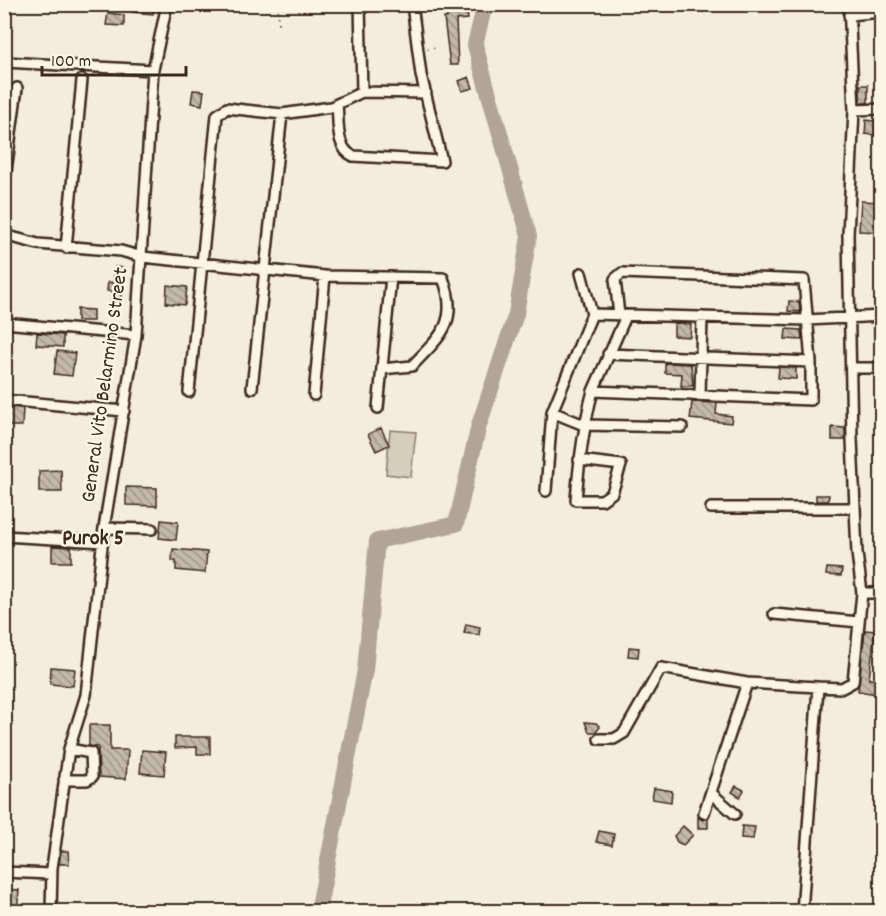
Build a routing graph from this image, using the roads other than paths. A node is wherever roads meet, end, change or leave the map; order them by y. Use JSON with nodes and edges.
{"nodes":[{"id":1,"x":167,"y":4,"type":"edge"},
{"id":2,"x":360,"y":4,"type":"edge"},
{"id":3,"x":412,"y":4,"type":"edge"},
{"id":4,"x":849,"y":4,"type":"edge"},
{"id":5,"x":882,"y":12,"type":"edge"},
{"id":6,"x":849,"y":15,"type":"junction"},
{"id":7,"x":4,"y":62,"type":"edge"},
{"id":8,"x":153,"y":70,"type":"junction"},
{"id":9,"x":82,"y":80,"type":"dead end"},
{"id":10,"x":17,"y":88,"type":"dead end"},
{"id":11,"x":362,"y":92,"type":"junction"},
{"id":12,"x":426,"y":93,"type":"junction"},
{"id":13,"x":338,"y":104,"type":"junction"},
{"id":14,"x":882,"y":109,"type":"edge"},
{"id":15,"x":854,"y":110,"type":"junction"},
{"id":16,"x":282,"y":114,"type":"junction"},
{"id":17,"x":4,"y":186,"type":"edge"},
{"id":18,"x":4,"y":235,"type":"edge"},
{"id":19,"x":66,"y":248,"type":"junction"},
{"id":20,"x":142,"y":257,"type":"junction"},
{"id":21,"x":202,"y":263,"type":"junction"},
{"id":22,"x":264,"y":268,"type":"junction"},
{"id":23,"x":581,"y":273,"type":"dead end"},
{"id":24,"x":326,"y":276,"type":"junction"},
{"id":25,"x":391,"y":277,"type":"junction"},
{"id":26,"x":592,"y":314,"type":"junction"},
{"id":27,"x":622,"y":315,"type":"junction"},
{"id":28,"x":882,"y":316,"type":"edge"},
{"id":29,"x":702,"y":317,"type":"junction"},
{"id":30,"x":850,"y":319,"type":"junction"},
{"id":31,"x":807,"y":321,"type":"junction"},
{"id":32,"x":4,"y":323,"type":"edge"},
{"id":33,"x":136,"y":335,"type":"junction"},
{"id":34,"x":608,"y":354,"type":"junction"},
{"id":35,"x":701,"y":357,"type":"junction"},
{"id":36,"x":811,"y":362,"type":"junction"},
{"id":37,"x":852,"y":368,"type":"junction"},
{"id":38,"x":882,"y":368,"type":"edge"},
{"id":39,"x":382,"y":369,"type":"junction"},
{"id":40,"x":252,"y":388,"type":"dead end"},
{"id":41,"x":593,"y":391,"type":"junction"},
{"id":42,"x":189,"y":392,"type":"dead end"},
{"id":43,"x":700,"y":394,"type":"junction"},
{"id":44,"x":314,"y":395,"type":"dead end"},
{"id":45,"x":4,"y":400,"type":"edge"},
{"id":46,"x":378,"y":408,"type":"dead end"},
{"id":47,"x":124,"y":411,"type":"junction"},
{"id":48,"x":552,"y":412,"type":"junction"},
{"id":49,"x":584,"y":425,"type":"junction"},
{"id":50,"x":682,"y":427,"type":"dead end"},
{"id":51,"x":579,"y":460,"type":"junction"},
{"id":52,"x":546,"y":491,"type":"dead end"},
{"id":53,"x":711,"y":507,"type":"dead end"},
{"id":54,"x":854,"y":508,"type":"junction"},
{"id":55,"x":104,"y":528,"type":"junction"},
{"id":56,"x":152,"y":529,"type":"dead end"},
{"id":57,"x":4,"y":536,"type":"edge"},
{"id":58,"x":103,"y":542,"type":"junction"},
{"id":59,"x":862,"y":592,"type":"junction"},
{"id":60,"x":882,"y":593,"type":"edge"},
{"id":61,"x":774,"y":614,"type":"dead end"},
{"id":62,"x":860,"y":622,"type":"junction"},
{"id":63,"x":747,"y":683,"type":"junction"},
{"id":64,"x":818,"y":687,"type":"junction"},
{"id":65,"x":599,"y":740,"type":"dead end"},
{"id":66,"x":69,"y":749,"type":"junction"},
{"id":67,"x":64,"y":780,"type":"junction"},
{"id":68,"x":711,"y":793,"type":"junction"},
{"id":69,"x":704,"y":813,"type":"dead end"},
{"id":70,"x":735,"y":814,"type":"dead end"},
{"id":71,"x":4,"y":872,"type":"edge"},
{"id":72,"x":51,"y":874,"type":"junction"},
{"id":73,"x":51,"y":912,"type":"edge"},
{"id":74,"x":802,"y":912,"type":"edge"}],
"edges":[{"from":1,"to":8,"type":"street","name":"General Vito Belarmino Street"},
{"from":2,"to":11,"type":"street"},
{"from":3,"to":12,"type":"street"},
{"from":4,"to":6,"type":"street"},
{"from":5,"to":6,"type":"street"},
{"from":6,"to":15,"type":"street"},
{"from":7,"to":8,"type":"street"},
{"from":8,"to":20,"type":"street","name":"General Vito Belarmino Street"},
{"from":9,"to":19,"type":"street"},
{"from":10,"to":17,"type":"street"},
{"from":11,"to":12,"type":"street"},
{"from":11,"to":13,"type":"street"},
{"from":12,"to":13,"type":"street"},
{"from":13,"to":16,"type":"street"},
{"from":14,"to":15,"type":"street"},
{"from":15,"to":30,"type":"street"},
{"from":16,"to":21,"type":"street"},
{"from":16,"to":22,"type":"street"},
{"from":18,"to":19,"type":"street"},
{"from":19,"to":20,"type":"street"},
{"from":20,"to":21,"type":"street"},
{"from":20,"to":33,"type":"street","name":"General Vito Belarmino Street"},
{"from":21,"to":22,"type":"street"},
{"from":21,"to":42,"type":"street"},
{"from":22,"to":24,"type":"street"},
{"from":22,"to":40,"type":"street"},
{"from":23,"to":26,"type":"street"},
{"from":24,"to":25,"type":"street"},
{"from":24,"to":44,"type":"street"},
{"from":25,"to":39,"type":"street"},
{"from":25,"to":39,"type":"street"},
{"from":26,"to":27,"type":"street"},
{"from":26,"to":48,"type":"street"},
{"from":27,"to":29,"type":"street"},
{"from":27,"to":31,"type":"street"},
{"from":27,"to":34,"type":"street"},
{"from":28,"to":30,"type":"street"},
{"from":29,"to":31,"type":"street"},
{"from":29,"to":35,"type":"street"},
{"from":30,"to":31,"type":"street"},
{"from":30,"to":37,"type":"street"},
{"from":31,"to":36,"type":"street"},
{"from":32,"to":33,"type":"street"},
{"from":33,"to":47,"type":"street","name":"General Vito Belarmino Street"},
{"from":34,"to":35,"type":"street"},
{"from":34,"to":41,"type":"street"},
{"from":35,"to":36,"type":"street"},
{"from":35,"to":43,"type":"street"},
{"from":36,"to":43,"type":"street"},
{"from":37,"to":38,"type":"street"},
{"from":37,"to":54,"type":"street"},
{"from":39,"to":46,"type":"street"},
{"from":41,"to":43,"type":"street"},
{"from":41,"to":49,"type":"street"},
{"from":45,"to":47,"type":"street"},
{"from":47,"to":55,"type":"street","name":"General Vito Belarmino Street"},
{"from":48,"to":49,"type":"street"},
{"from":48,"to":52,"type":"street"},
{"from":49,"to":50,"type":"street"},
{"from":49,"to":51,"type":"street"},
{"from":51,"to":51,"type":"street"},
{"from":53,"to":54,"type":"street"},
{"from":54,"to":59,"type":"street"},
{"from":55,"to":56,"type":"street"},
{"from":55,"to":58,"type":"street","name":"General Vito Belarmino Street"},
{"from":57,"to":58,"type":"street"},
{"from":58,"to":66,"type":"street","name":"General Vito Belarmino Street"},
{"from":59,"to":60,"type":"street"},
{"from":59,"to":62,"type":"street"},
{"from":61,"to":62,"type":"street"},
{"from":62,"to":64,"type":"street"},
{"from":63,"to":64,"type":"street"},
{"from":63,"to":65,"type":"street"},
{"from":63,"to":68,"type":"street"},
{"from":64,"to":74,"type":"street"},
{"from":66,"to":67,"type":"street","name":"General Vito Belarmino Street"},
{"from":66,"to":67,"type":"street"},
{"from":67,"to":72,"type":"street","name":"General Vito Belarmino Street"},
{"from":68,"to":69,"type":"street"},
{"from":68,"to":70,"type":"street"},
{"from":71,"to":72,"type":"street"},
{"from":72,"to":73,"type":"street","name":"General Vito Belarmino Street"}]}
